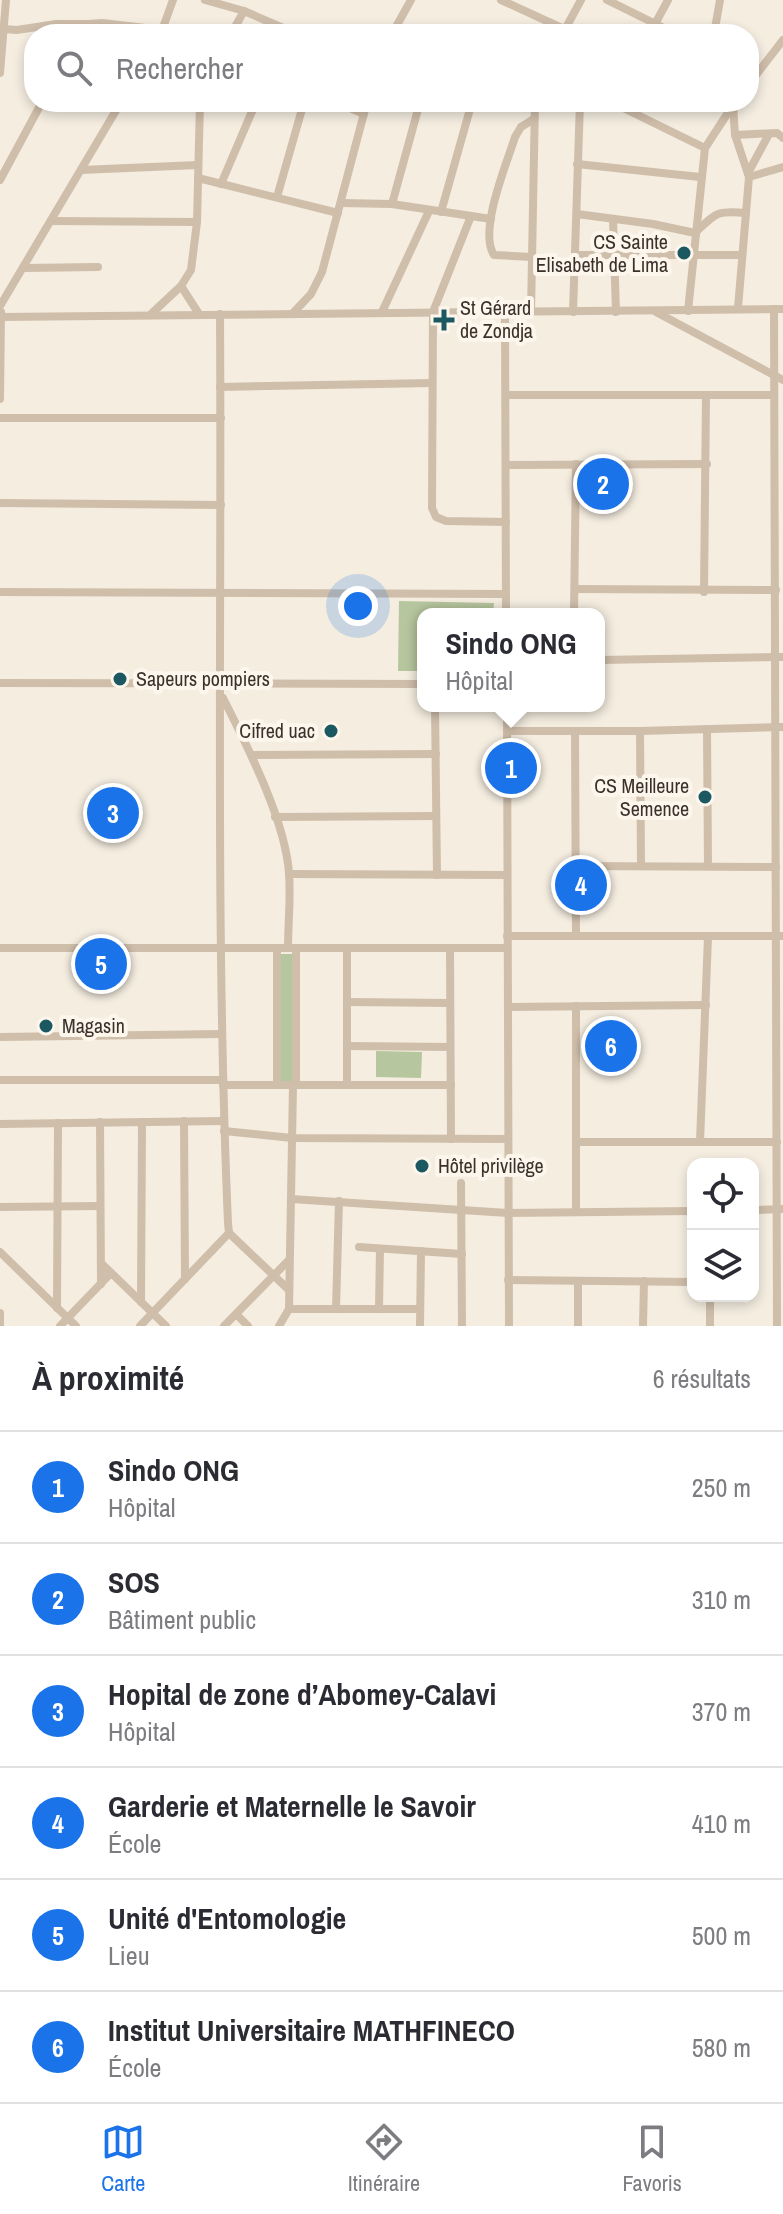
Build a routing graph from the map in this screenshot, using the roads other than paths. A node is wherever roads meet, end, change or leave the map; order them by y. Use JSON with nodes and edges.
{"nodes":[{"id":1,"x":6,"y":0,"type":"edge"},
{"id":2,"x":173,"y":0,"type":"edge"},
{"id":3,"x":205,"y":0,"type":"edge"},
{"id":4,"x":411,"y":0,"type":"edge"},
{"id":5,"x":501,"y":0,"type":"edge"},
{"id":6,"x":581,"y":0,"type":"edge"},
{"id":7,"x":607,"y":0,"type":"edge"},
{"id":8,"x":668,"y":0,"type":"edge"},
{"id":9,"x":720,"y":0,"type":"edge"},
{"id":10,"x":244,"y":11,"type":"junction"},
{"id":11,"x":2,"y":19,"type":"edge"},
{"id":12,"x":56,"y":24,"type":"edge"},
{"id":13,"x":89,"y":24,"type":"joint"},
{"id":14,"x":109,"y":24,"type":"edge"},
{"id":15,"x":165,"y":24,"type":"edge"},
{"id":16,"x":237,"y":24,"type":"edge"},
{"id":17,"x":274,"y":24,"type":"edge"},
{"id":18,"x":398,"y":24,"type":"edge"},
{"id":19,"x":548,"y":24,"type":"edge"},
{"id":20,"x":568,"y":24,"type":"edge"},
{"id":21,"x":655,"y":24,"type":"joint"},
{"id":22,"x":716,"y":24,"type":"edge"},
{"id":23,"x":24,"y":29,"type":"edge"},
{"id":24,"x":783,"y":40,"type":"edge"},
{"id":25,"x":1,"y":71,"type":"edge"},
{"id":26,"x":759,"y":71,"type":"edge"},
{"id":27,"x":36,"y":112,"type":"edge"},
{"id":28,"x":115,"y":112,"type":"edge"},
{"id":29,"x":200,"y":112,"type":"edge"},
{"id":30,"x":252,"y":112,"type":"edge"},
{"id":31,"x":301,"y":112,"type":"edge"},
{"id":32,"x":359,"y":112,"type":"edge"},
{"id":33,"x":417,"y":112,"type":"edge"},
{"id":34,"x":469,"y":112,"type":"edge"},
{"id":35,"x":534,"y":112,"type":"edge"},
{"id":36,"x":580,"y":112,"type":"edge"},
{"id":37,"x":631,"y":112,"type":"edge"},
{"id":38,"x":727,"y":112,"type":"edge"},
{"id":39,"x":733,"y":112,"type":"edge"},
{"id":40,"x":364,"y":114,"type":"joint"},
{"id":41,"x":534,"y":119,"type":"junction"},
{"id":42,"x":769,"y":134,"type":"junction"},
{"id":43,"x":735,"y":135,"type":"junction"},
{"id":44,"x":783,"y":138,"type":"edge"},
{"id":45,"x":705,"y":148,"type":"junction"},
{"id":46,"x":577,"y":164,"type":"junction"},
{"id":47,"x":198,"y":165,"type":"junction"},
{"id":48,"x":783,"y":167,"type":"edge"},
{"id":49,"x":3,"y":170,"type":"edge"},
{"id":50,"x":81,"y":170,"type":"junction"},
{"id":51,"x":748,"y":175,"type":"junction"},
{"id":52,"x":700,"y":177,"type":"junction"},
{"id":53,"x":198,"y":178,"type":"junction"},
{"id":54,"x":0,"y":180,"type":"edge"},
{"id":55,"x":221,"y":184,"type":"junction"},
{"id":56,"x":277,"y":197,"type":"junction"},
{"id":57,"x":341,"y":203,"type":"junction"},
{"id":58,"x":392,"y":204,"type":"junction"},
{"id":59,"x":429,"y":211,"type":"junction"},
{"id":60,"x":441,"y":212,"type":"junction"},
{"id":61,"x":338,"y":213,"type":"junction"},
{"id":62,"x":746,"y":213,"type":"junction"},
{"id":63,"x":577,"y":214,"type":"junction"},
{"id":64,"x":471,"y":216,"type":"junction"},
{"id":65,"x":491,"y":219,"type":"junction"},
{"id":66,"x":613,"y":219,"type":"junction"},
{"id":67,"x":51,"y":221,"type":"junction"},
{"id":68,"x":197,"y":222,"type":"junction"},
{"id":69,"x":695,"y":233,"type":"junction"},
{"id":70,"x":614,"y":253,"type":"junction"},
{"id":71,"x":575,"y":255,"type":"junction"},
{"id":72,"x":742,"y":255,"type":"junction"},
{"id":73,"x":693,"y":256,"type":"junction"},
{"id":74,"x":532,"y":257,"type":"junction"},
{"id":75,"x":98,"y":267,"type":"dead end"},
{"id":76,"x":23,"y":268,"type":"junction"},
{"id":77,"x":181,"y":286,"type":"junction"},
{"id":78,"x":738,"y":308,"type":"junction"},
{"id":79,"x":779,"y":309,"type":"edge"},
{"id":80,"x":0,"y":311,"type":"edge"},
{"id":81,"x":688,"y":311,"type":"junction"},
{"id":82,"x":382,"y":312,"type":"junction"},
{"id":83,"x":433,"y":312,"type":"junction"},
{"id":84,"x":505,"y":312,"type":"junction"},
{"id":85,"x":531,"y":312,"type":"junction"},
{"id":86,"x":573,"y":312,"type":"junction"},
{"id":87,"x":616,"y":312,"type":"junction"},
{"id":88,"x":655,"y":312,"type":"junction"},
{"id":89,"x":293,"y":313,"type":"junction"},
{"id":90,"x":199,"y":314,"type":"junction"},
{"id":91,"x":220,"y":314,"type":"junction"},
{"id":92,"x":150,"y":315,"type":"junction"},
{"id":93,"x":773,"y":375,"type":"junction"},
{"id":94,"x":783,"y":380,"type":"edge"},
{"id":95,"x":432,"y":383,"type":"junction"},
{"id":96,"x":220,"y":387,"type":"junction"},
{"id":97,"x":506,"y":395,"type":"junction"},
{"id":98,"x":774,"y":395,"type":"junction"},
{"id":99,"x":706,"y":396,"type":"junction"},
{"id":100,"x":0,"y":399,"type":"edge"},
{"id":101,"x":0,"y":418,"type":"edge"},
{"id":102,"x":221,"y":418,"type":"junction"},
{"id":103,"x":576,"y":464,"type":"junction"},
{"id":104,"x":707,"y":464,"type":"junction"},
{"id":105,"x":506,"y":465,"type":"junction"},
{"id":106,"x":0,"y":503,"type":"edge"},
{"id":107,"x":221,"y":505,"type":"junction"},
{"id":108,"x":506,"y":522,"type":"junction"},
{"id":109,"x":575,"y":589,"type":"junction"},
{"id":110,"x":776,"y":590,"type":"junction"},
{"id":111,"x":0,"y":592,"type":"edge"},
{"id":112,"x":704,"y":592,"type":"junction"},
{"id":113,"x":220,"y":593,"type":"junction"},
{"id":114,"x":506,"y":594,"type":"junction"},
{"id":115,"x":506,"y":608,"type":"edge"},
{"id":116,"x":574,"y":608,"type":"edge"},
{"id":117,"x":779,"y":657,"type":"edge"},
{"id":118,"x":605,"y":660,"type":"edge"},
{"id":119,"x":0,"y":683,"type":"edge"},
{"id":120,"x":417,"y":684,"type":"edge"},
{"id":121,"x":221,"y":688,"type":"junction"},
{"id":122,"x":435,"y":712,"type":"edge"},
{"id":123,"x":507,"y":712,"type":"edge"},
{"id":124,"x":780,"y":727,"type":"edge"},
{"id":125,"x":707,"y":729,"type":"junction"},
{"id":126,"x":507,"y":731,"type":"junction"},
{"id":127,"x":575,"y":731,"type":"junction"},
{"id":128,"x":640,"y":731,"type":"junction"},
{"id":129,"x":436,"y":754,"type":"junction"},
{"id":130,"x":252,"y":755,"type":"junction"},
{"id":131,"x":436,"y":816,"type":"junction"},
{"id":132,"x":275,"y":817,"type":"junction"},
{"id":133,"x":641,"y":865,"type":"junction"},
{"id":134,"x":576,"y":866,"type":"junction"},
{"id":135,"x":708,"y":866,"type":"junction"},
{"id":136,"x":776,"y":867,"type":"junction"},
{"id":137,"x":289,"y":874,"type":"junction"},
{"id":138,"x":437,"y":875,"type":"junction"},
{"id":139,"x":507,"y":875,"type":"junction"},
{"id":140,"x":507,"y":936,"type":"junction"},
{"id":141,"x":576,"y":936,"type":"junction"},
{"id":142,"x":780,"y":936,"type":"edge"},
{"id":143,"x":708,"y":937,"type":"junction"},
{"id":144,"x":0,"y":948,"type":"edge"},
{"id":145,"x":221,"y":948,"type":"junction"},
{"id":146,"x":277,"y":948,"type":"junction"},
{"id":147,"x":292,"y":948,"type":"junction"},
{"id":148,"x":347,"y":948,"type":"junction"},
{"id":149,"x":450,"y":948,"type":"junction"},
{"id":150,"x":507,"y":948,"type":"junction"},
{"id":151,"x":780,"y":1001,"type":"edge"},
{"id":152,"x":348,"y":1002,"type":"junction"},
{"id":153,"x":450,"y":1003,"type":"junction"},
{"id":154,"x":706,"y":1005,"type":"junction"},
{"id":155,"x":576,"y":1006,"type":"junction"},
{"id":156,"x":508,"y":1007,"type":"junction"},
{"id":157,"x":222,"y":1034,"type":"junction"},
{"id":158,"x":0,"y":1037,"type":"edge"},
{"id":159,"x":349,"y":1044,"type":"junction"},
{"id":160,"x":450,"y":1045,"type":"junction"},
{"id":161,"x":0,"y":1080,"type":"edge"},
{"id":162,"x":223,"y":1082,"type":"junction"},
{"id":163,"x":347,"y":1084,"type":"junction"},
{"id":164,"x":277,"y":1085,"type":"junction"},
{"id":165,"x":294,"y":1085,"type":"junction"},
{"id":166,"x":451,"y":1085,"type":"junction"},
{"id":167,"x":184,"y":1121,"type":"junction"},
{"id":168,"x":224,"y":1121,"type":"junction"},
{"id":169,"x":100,"y":1122,"type":"junction"},
{"id":170,"x":142,"y":1122,"type":"junction"},
{"id":171,"x":58,"y":1123,"type":"junction"},
{"id":172,"x":0,"y":1124,"type":"edge"},
{"id":173,"x":224,"y":1131,"type":"junction"},
{"id":174,"x":292,"y":1138,"type":"junction"},
{"id":175,"x":451,"y":1139,"type":"junction"},
{"id":176,"x":508,"y":1139,"type":"junction"},
{"id":177,"x":576,"y":1142,"type":"junction"},
{"id":178,"x":700,"y":1142,"type":"junction"},
{"id":179,"x":777,"y":1142,"type":"junction"},
{"id":180,"x":461,"y":1183,"type":"dead end"},
{"id":181,"x":291,"y":1199,"type":"junction"},
{"id":182,"x":339,"y":1201,"type":"junction"},
{"id":183,"x":58,"y":1206,"type":"junction"},
{"id":184,"x":100,"y":1206,"type":"junction"},
{"id":185,"x":0,"y":1207,"type":"edge"},
{"id":186,"x":759,"y":1210,"type":"edge"},
{"id":187,"x":780,"y":1210,"type":"edge"},
{"id":188,"x":687,"y":1211,"type":"edge"},
{"id":189,"x":461,"y":1212,"type":"junction"},
{"id":190,"x":576,"y":1212,"type":"junction"},
{"id":191,"x":508,"y":1213,"type":"junction"},
{"id":192,"x":229,"y":1233,"type":"junction"},
{"id":193,"x":359,"y":1247,"type":"dead end"},
{"id":194,"x":380,"y":1249,"type":"junction"},
{"id":195,"x":421,"y":1251,"type":"junction"},
{"id":196,"x":0,"y":1252,"type":"edge"},
{"id":197,"x":462,"y":1254,"type":"junction"},
{"id":198,"x":290,"y":1259,"type":"junction"},
{"id":199,"x":101,"y":1263,"type":"junction"},
{"id":200,"x":111,"y":1273,"type":"junction"},
{"id":201,"x":274,"y":1276,"type":"junction"},
{"id":202,"x":185,"y":1279,"type":"junction"},
{"id":203,"x":780,"y":1279,"type":"edge"},
{"id":204,"x":508,"y":1280,"type":"junction"},
{"id":205,"x":578,"y":1281,"type":"junction"},
{"id":206,"x":644,"y":1281,"type":"junction"},
{"id":207,"x":687,"y":1282,"type":"edge"},
{"id":208,"x":101,"y":1284,"type":"junction"},
{"id":209,"x":289,"y":1290,"type":"junction"},
{"id":210,"x":141,"y":1302,"type":"junction"},
{"id":211,"x":710,"y":1302,"type":"edge"},
{"id":212,"x":57,"y":1308,"type":"junction"},
{"id":213,"x":289,"y":1309,"type":"junction"},
{"id":214,"x":336,"y":1309,"type":"junction"},
{"id":215,"x":379,"y":1309,"type":"junction"},
{"id":216,"x":420,"y":1309,"type":"junction"},
{"id":217,"x":0,"y":1313,"type":"edge"},
{"id":218,"x":152,"y":1313,"type":"junction"},
{"id":219,"x":236,"y":1314,"type":"junction"},
{"id":220,"x":68,"y":1319,"type":"junction"},
{"id":221,"x":0,"y":1326,"type":"edge"},
{"id":222,"x":60,"y":1326,"type":"edge"},
{"id":223,"x":76,"y":1326,"type":"edge"},
{"id":224,"x":140,"y":1326,"type":"edge"},
{"id":225,"x":166,"y":1326,"type":"edge"},
{"id":226,"x":224,"y":1326,"type":"edge"},
{"id":227,"x":248,"y":1326,"type":"edge"},
{"id":228,"x":279,"y":1326,"type":"edge"},
{"id":229,"x":420,"y":1326,"type":"edge"},
{"id":230,"x":462,"y":1326,"type":"edge"},
{"id":231,"x":509,"y":1326,"type":"edge"},
{"id":232,"x":578,"y":1326,"type":"edge"},
{"id":233,"x":643,"y":1326,"type":"edge"},
{"id":234,"x":710,"y":1326,"type":"edge"},
{"id":235,"x":777,"y":1326,"type":"edge"}],
"edges":[{"from":1,"to":11,"type":"street"},
{"from":2,"to":15,"type":"street"},
{"from":3,"to":10,"type":"street"},
{"from":4,"to":18,"type":"street"},
{"from":5,"to":19,"type":"street"},
{"from":6,"to":20,"type":"street"},
{"from":7,"to":21,"type":"street"},
{"from":8,"to":21,"type":"street"},
{"from":9,"to":22,"type":"street"},
{"from":10,"to":16,"type":"street"},
{"from":10,"to":17,"type":"street"},
{"from":11,"to":23,"type":"street"},
{"from":11,"to":25,"type":"street"},
{"from":12,"to":13,"type":"street"},
{"from":13,"to":14,"type":"street"},
{"from":24,"to":26,"type":"street"},
{"from":27,"to":49,"type":"street"},
{"from":28,"to":50,"type":"street"},
{"from":29,"to":47,"type":"street"},
{"from":30,"to":55,"type":"street"},
{"from":31,"to":56,"type":"street"},
{"from":32,"to":40,"type":"street"},
{"from":33,"to":58,"type":"street"},
{"from":34,"to":60,"type":"street"},
{"from":35,"to":41,"type":"street"},
{"from":36,"to":46,"type":"street"},
{"from":37,"to":45,"type":"street"},
{"from":38,"to":45,"type":"street"},
{"from":39,"to":43,"type":"street"},
{"from":40,"to":57,"type":"street"},
{"from":41,"to":65,"type":"street"},
{"from":41,"to":74,"type":"street"},
{"from":42,"to":43,"type":"street"},
{"from":42,"to":44,"type":"street"},
{"from":42,"to":51,"type":"street"},
{"from":43,"to":51,"type":"street"},
{"from":45,"to":52,"type":"street"},
{"from":46,"to":52,"type":"street"},
{"from":46,"to":63,"type":"street"},
{"from":47,"to":50,"type":"street"},
{"from":47,"to":53,"type":"street"},
{"from":48,"to":51,"type":"street"},
{"from":49,"to":54,"type":"street"},
{"from":50,"to":67,"type":"street"},
{"from":51,"to":62,"type":"street"},
{"from":52,"to":69,"type":"street"},
{"from":53,"to":55,"type":"street"},
{"from":53,"to":68,"type":"street"},
{"from":55,"to":56,"type":"street"},
{"from":56,"to":61,"type":"street"},
{"from":57,"to":58,"type":"street"},
{"from":57,"to":61,"type":"street"},
{"from":58,"to":59,"type":"street"},
{"from":59,"to":60,"type":"street"},
{"from":59,"to":82,"type":"street"},
{"from":60,"to":64,"type":"street"},
{"from":61,"to":89,"type":"street"},
{"from":62,"to":69,"type":"street"},
{"from":62,"to":72,"type":"street"},
{"from":63,"to":66,"type":"street"},
{"from":63,"to":71,"type":"street"},
{"from":64,"to":65,"type":"street"},
{"from":64,"to":83,"type":"street"},
{"from":65,"to":74,"type":"street"},
{"from":66,"to":69,"type":"street"},
{"from":66,"to":70,"type":"street"},
{"from":67,"to":68,"type":"street"},
{"from":67,"to":76,"type":"street"},
{"from":68,"to":77,"type":"street"},
{"from":69,"to":73,"type":"street"},
{"from":70,"to":71,"type":"street"},
{"from":70,"to":73,"type":"street"},
{"from":70,"to":87,"type":"street"},
{"from":71,"to":86,"type":"street"},
{"from":72,"to":73,"type":"street"},
{"from":72,"to":78,"type":"street"},
{"from":73,"to":81,"type":"street"},
{"from":74,"to":85,"type":"street"},
{"from":75,"to":76,"type":"street"},
{"from":76,"to":80,"type":"street"},
{"from":77,"to":90,"type":"street"},
{"from":77,"to":92,"type":"street"},
{"from":78,"to":79,"type":"street"},
{"from":78,"to":81,"type":"street"},
{"from":79,"to":93,"type":"street"},
{"from":80,"to":92,"type":"street"},
{"from":80,"to":100,"type":"street"},
{"from":81,"to":88,"type":"street"},
{"from":82,"to":83,"type":"street"},
{"from":82,"to":89,"type":"street"},
{"from":83,"to":84,"type":"street"},
{"from":83,"to":95,"type":"street"},
{"from":84,"to":85,"type":"street"},
{"from":84,"to":97,"type":"street"},
{"from":85,"to":86,"type":"street"},
{"from":86,"to":87,"type":"street"},
{"from":87,"to":88,"type":"street"},
{"from":88,"to":93,"type":"street"},
{"from":89,"to":91,"type":"street"},
{"from":90,"to":91,"type":"street"},
{"from":90,"to":92,"type":"street"},
{"from":91,"to":96,"type":"street"},
{"from":93,"to":94,"type":"street"},
{"from":93,"to":98,"type":"street"},
{"from":95,"to":96,"type":"street"},
{"from":95,"to":108,"type":"street"},
{"from":96,"to":102,"type":"street"},
{"from":97,"to":99,"type":"street"},
{"from":97,"to":105,"type":"street"},
{"from":98,"to":99,"type":"street"},
{"from":98,"to":110,"type":"street"},
{"from":99,"to":104,"type":"street"},
{"from":101,"to":102,"type":"street"},
{"from":102,"to":107,"type":"street"},
{"from":103,"to":104,"type":"street"},
{"from":103,"to":105,"type":"street"},
{"from":103,"to":109,"type":"street"},
{"from":104,"to":112,"type":"street"},
{"from":105,"to":108,"type":"street"},
{"from":106,"to":107,"type":"street"},
{"from":107,"to":113,"type":"street"},
{"from":108,"to":114,"type":"street"},
{"from":109,"to":112,"type":"street"},
{"from":109,"to":116,"type":"street"},
{"from":110,"to":112,"type":"street"},
{"from":110,"to":117,"type":"street"},
{"from":111,"to":113,"type":"street"},
{"from":113,"to":114,"type":"street"},
{"from":113,"to":121,"type":"street"},
{"from":114,"to":115,"type":"street"},
{"from":117,"to":118,"type":"street"},
{"from":117,"to":124,"type":"street"},
{"from":119,"to":121,"type":"street"},
{"from":120,"to":121,"type":"street"},
{"from":121,"to":130,"type":"street"},
{"from":121,"to":145,"type":"street"},
{"from":122,"to":129,"type":"street"},
{"from":123,"to":126,"type":"street"},
{"from":124,"to":125,"type":"street"},
{"from":124,"to":136,"type":"street"},
{"from":125,"to":128,"type":"street"},
{"from":125,"to":135,"type":"street"},
{"from":126,"to":127,"type":"street"},
{"from":126,"to":139,"type":"street"},
{"from":127,"to":128,"type":"street"},
{"from":127,"to":134,"type":"street"},
{"from":128,"to":133,"type":"street"},
{"from":129,"to":130,"type":"street"},
{"from":129,"to":131,"type":"street"},
{"from":130,"to":132,"type":"street"},
{"from":131,"to":132,"type":"street"},
{"from":131,"to":138,"type":"street"},
{"from":132,"to":137,"type":"street"},
{"from":133,"to":134,"type":"street"},
{"from":133,"to":135,"type":"street"},
{"from":134,"to":141,"type":"street"},
{"from":135,"to":136,"type":"street"},
{"from":136,"to":142,"type":"street"},
{"from":137,"to":138,"type":"street"},
{"from":137,"to":147,"type":"street"},
{"from":138,"to":139,"type":"street"},
{"from":139,"to":140,"type":"street"},
{"from":140,"to":141,"type":"street"},
{"from":140,"to":150,"type":"street"},
{"from":141,"to":143,"type":"street"},
{"from":142,"to":143,"type":"street"},
{"from":142,"to":151,"type":"street"},
{"from":143,"to":154,"type":"street"},
{"from":144,"to":145,"type":"street"},
{"from":145,"to":146,"type":"street"},
{"from":145,"to":157,"type":"street"},
{"from":146,"to":147,"type":"street"},
{"from":146,"to":164,"type":"street"},
{"from":147,"to":148,"type":"street"},
{"from":147,"to":165,"type":"street"},
{"from":148,"to":149,"type":"street"},
{"from":148,"to":152,"type":"street"},
{"from":149,"to":150,"type":"street"},
{"from":149,"to":153,"type":"street"},
{"from":150,"to":156,"type":"street"},
{"from":151,"to":179,"type":"street"},
{"from":152,"to":153,"type":"street"},
{"from":152,"to":159,"type":"street"},
{"from":153,"to":160,"type":"street"},
{"from":154,"to":155,"type":"street"},
{"from":154,"to":178,"type":"street"},
{"from":155,"to":156,"type":"street"},
{"from":155,"to":177,"type":"street"},
{"from":156,"to":176,"type":"street"},
{"from":157,"to":158,"type":"street"},
{"from":157,"to":162,"type":"street"},
{"from":159,"to":160,"type":"street"},
{"from":159,"to":163,"type":"street"},
{"from":160,"to":166,"type":"street"},
{"from":161,"to":162,"type":"street"},
{"from":162,"to":164,"type":"street"},
{"from":162,"to":168,"type":"street"},
{"from":163,"to":165,"type":"street"},
{"from":163,"to":166,"type":"street"},
{"from":164,"to":165,"type":"street"},
{"from":165,"to":174,"type":"street"},
{"from":166,"to":175,"type":"street"},
{"from":167,"to":168,"type":"street"},
{"from":167,"to":170,"type":"street"},
{"from":167,"to":202,"type":"street"},
{"from":168,"to":173,"type":"street"},
{"from":169,"to":170,"type":"street"},
{"from":169,"to":171,"type":"street"},
{"from":169,"to":184,"type":"street"},
{"from":170,"to":210,"type":"street"},
{"from":171,"to":172,"type":"street"},
{"from":171,"to":183,"type":"street"},
{"from":173,"to":174,"type":"street"},
{"from":173,"to":192,"type":"street"},
{"from":174,"to":175,"type":"street"},
{"from":174,"to":181,"type":"street"},
{"from":175,"to":176,"type":"street"},
{"from":176,"to":191,"type":"street"},
{"from":177,"to":178,"type":"street"},
{"from":177,"to":190,"type":"street"},
{"from":178,"to":179,"type":"street"},
{"from":179,"to":187,"type":"street"},
{"from":180,"to":189,"type":"street"},
{"from":181,"to":182,"type":"street"},
{"from":181,"to":198,"type":"street"},
{"from":182,"to":189,"type":"street"},
{"from":182,"to":214,"type":"street"},
{"from":183,"to":184,"type":"street"},
{"from":183,"to":185,"type":"street"},
{"from":183,"to":212,"type":"street"},
{"from":184,"to":199,"type":"street"},
{"from":186,"to":187,"type":"street"},
{"from":187,"to":203,"type":"street"},
{"from":188,"to":190,"type":"street"},
{"from":189,"to":191,"type":"street"},
{"from":189,"to":197,"type":"street"},
{"from":190,"to":191,"type":"street"},
{"from":191,"to":204,"type":"street"},
{"from":192,"to":201,"type":"street"},
{"from":192,"to":202,"type":"street"},
{"from":193,"to":194,"type":"street"},
{"from":194,"to":195,"type":"street"},
{"from":194,"to":215,"type":"street"},
{"from":195,"to":197,"type":"street"},
{"from":195,"to":216,"type":"street"},
{"from":196,"to":212,"type":"street"},
{"from":197,"to":230,"type":"street"},
{"from":198,"to":201,"type":"street"},
{"from":198,"to":209,"type":"street"},
{"from":199,"to":200,"type":"street"},
{"from":199,"to":208,"type":"street"},
{"from":200,"to":208,"type":"street"},
{"from":200,"to":210,"type":"street"},
{"from":201,"to":209,"type":"street"},
{"from":201,"to":219,"type":"street"},
{"from":202,"to":218,"type":"street"},
{"from":203,"to":235,"type":"street"},
{"from":204,"to":205,"type":"street"},
{"from":204,"to":231,"type":"street"},
{"from":205,"to":206,"type":"street"},
{"from":205,"to":232,"type":"street"},
{"from":206,"to":207,"type":"street"},
{"from":206,"to":233,"type":"street"},
{"from":208,"to":220,"type":"street"},
{"from":209,"to":213,"type":"street"},
{"from":210,"to":218,"type":"street"},
{"from":211,"to":234,"type":"street"},
{"from":212,"to":220,"type":"street"},
{"from":213,"to":214,"type":"street"},
{"from":213,"to":228,"type":"street"},
{"from":214,"to":215,"type":"street"},
{"from":215,"to":216,"type":"street"},
{"from":216,"to":229,"type":"street"},
{"from":217,"to":221,"type":"street"},
{"from":218,"to":224,"type":"street"},
{"from":218,"to":225,"type":"street"},
{"from":219,"to":226,"type":"street"},
{"from":219,"to":227,"type":"street"},
{"from":220,"to":222,"type":"street"},
{"from":220,"to":223,"type":"street"}]}
